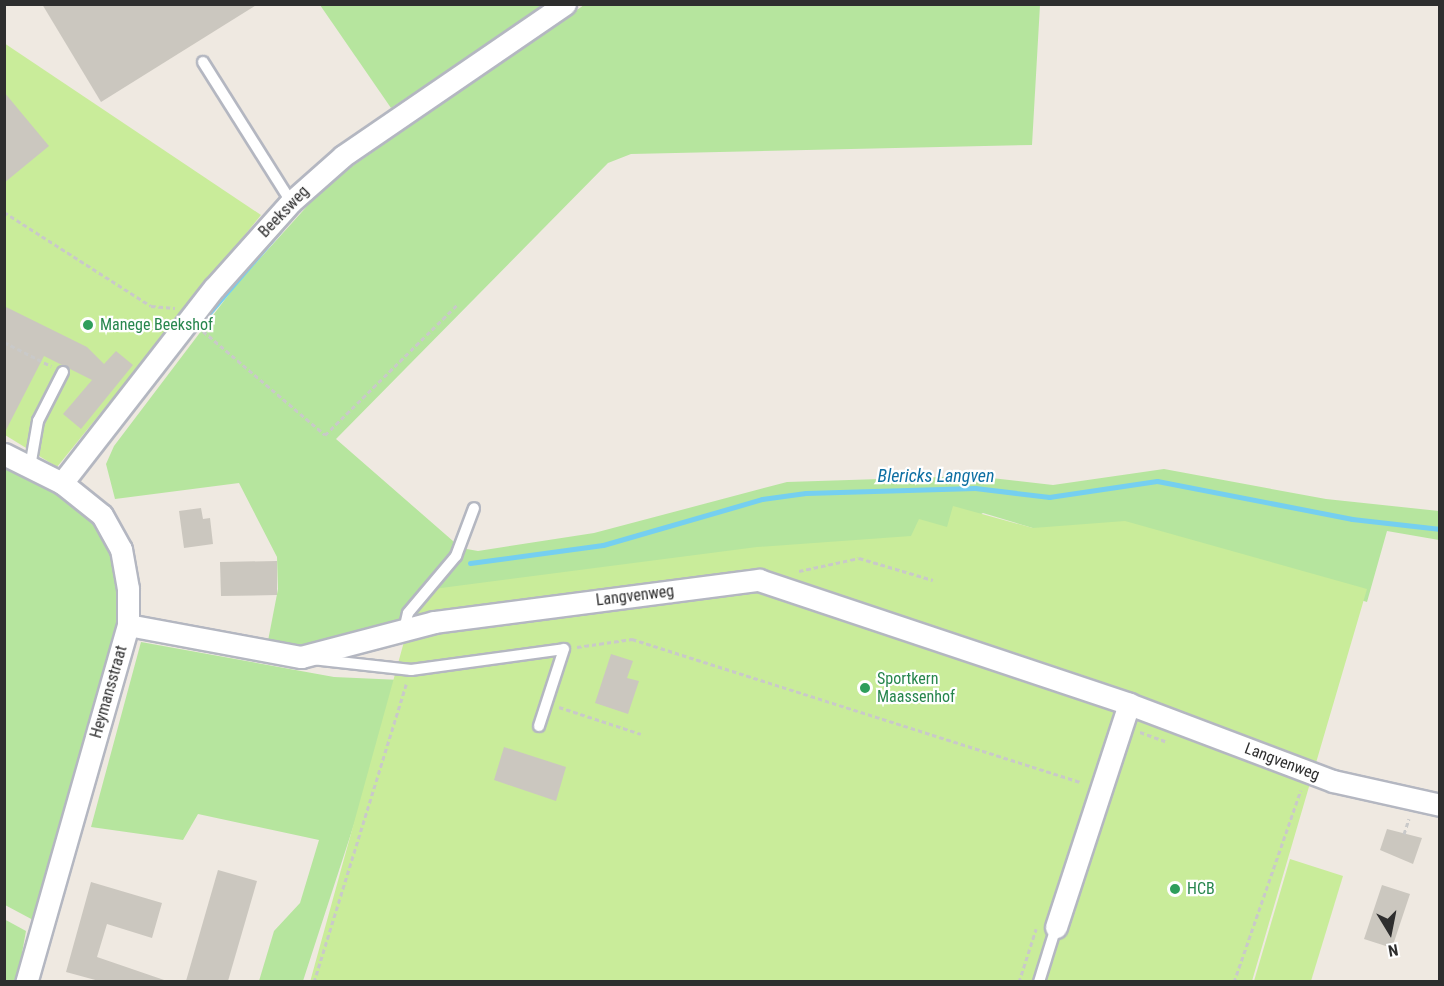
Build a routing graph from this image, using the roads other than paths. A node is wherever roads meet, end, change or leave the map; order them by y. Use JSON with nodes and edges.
{"nodes":[{"id":1,"x":565,"y":4,"type":"edge"},
{"id":2,"x":203,"y":62,"type":"dead end"},
{"id":3,"x":291,"y":202,"type":"junction"},
{"id":4,"x":63,"y":372,"type":"road end"},
{"id":5,"x":4,"y":454,"type":"edge"},
{"id":6,"x":30,"y":467,"type":"junction"},
{"id":7,"x":62,"y":483,"type":"junction"},
{"id":8,"x":474,"y":508,"type":"dead end"},
{"id":9,"x":128,"y":625,"type":"junction"},
{"id":10,"x":404,"y":630,"type":"junction"},
{"id":11,"x":301,"y":657,"type":"junction"},
{"id":12,"x":1130,"y":704,"type":"junction"},
{"id":13,"x":539,"y":726,"type":"dead end"},
{"id":14,"x":1440,"y":806,"type":"edge"},
{"id":15,"x":1056,"y":927,"type":"joint"},
{"id":16,"x":27,"y":981,"type":"edge"},
{"id":17,"x":1039,"y":981,"type":"edge"}],
"edges":[{"from":1,"to":3,"type":"street","name":"Beeksweg"},
{"from":2,"to":3,"type":"lane"},
{"from":3,"to":7,"type":"street","name":"Beeksweg"},
{"from":4,"to":6,"type":"lane"},
{"from":5,"to":6,"type":"street","name":"Heymansstraat"},
{"from":6,"to":7,"type":"street","name":"Heymansstraat"},
{"from":7,"to":9,"type":"street","name":"Heymansstraat"},
{"from":8,"to":10,"type":"lane"},
{"from":9,"to":11,"type":"street","name":"Langvenweg"},
{"from":9,"to":16,"type":"street","name":"Heymansstraat"},
{"from":10,"to":11,"type":"street","name":"Langvenweg"},
{"from":10,"to":12,"type":"street","name":"Langvenweg"},
{"from":11,"to":13,"type":"lane"},
{"from":12,"to":14,"type":"street","name":"Langvenweg"},
{"from":12,"to":15,"type":"street"},
{"from":15,"to":17,"type":"lane"}]}
